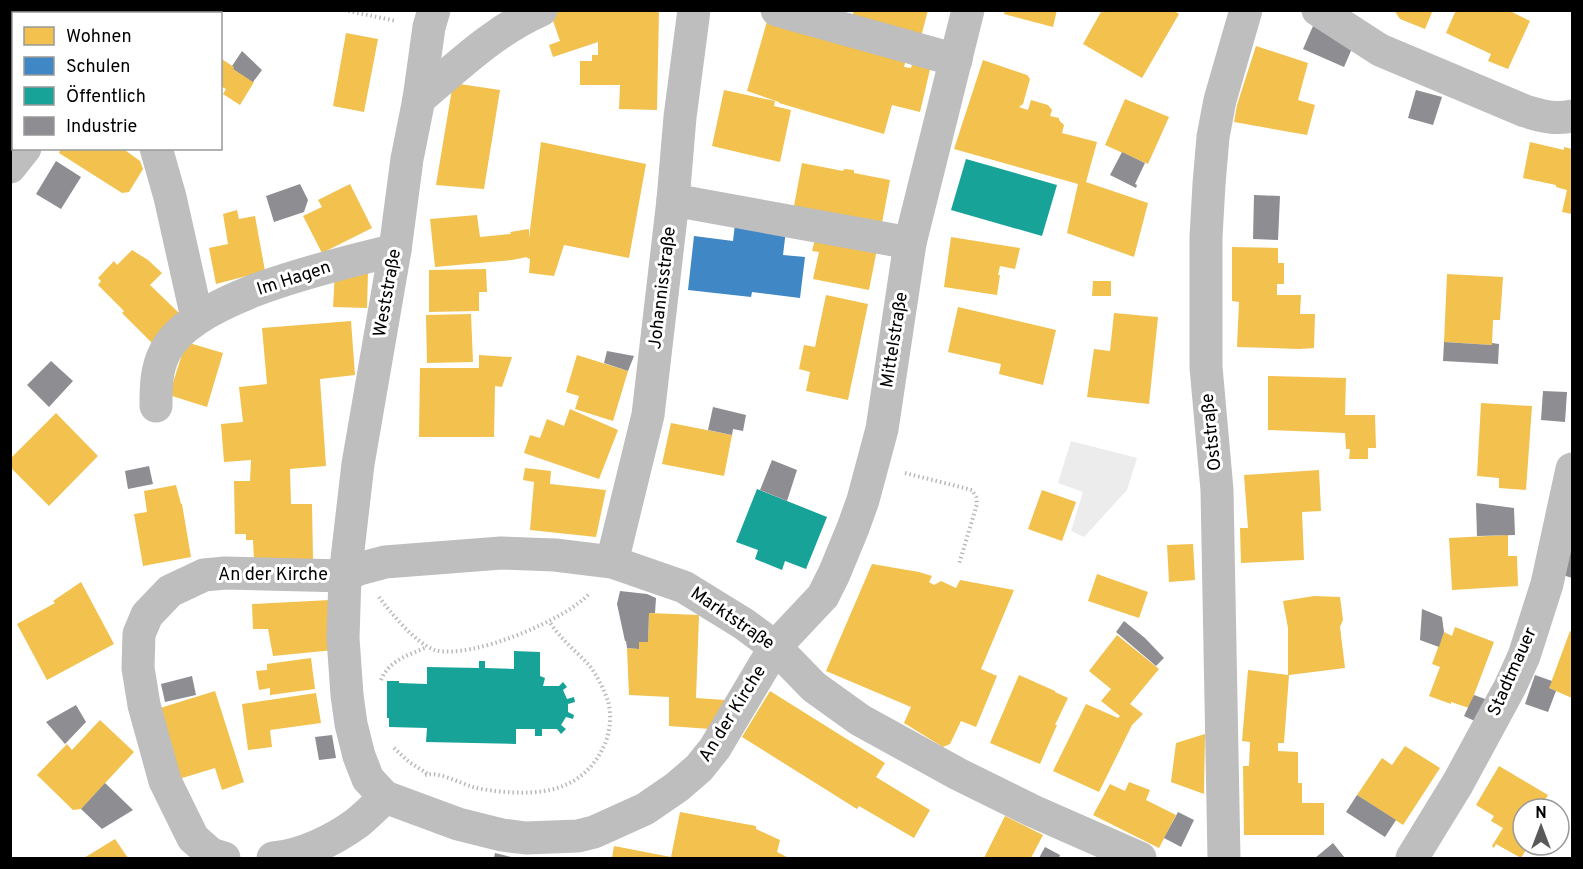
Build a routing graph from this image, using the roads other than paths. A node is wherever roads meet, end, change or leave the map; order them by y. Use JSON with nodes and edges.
{"nodes":[{"id":1,"x":541,"y":10,"type":"edge"},
{"id":2,"x":694,"y":10,"type":"edge"},
{"id":3,"x":777,"y":10,"type":"edge"},
{"id":4,"x":968,"y":10,"type":"edge"},
{"id":5,"x":1246,"y":10,"type":"edge"},
{"id":6,"x":1318,"y":10,"type":"edge"},
{"id":7,"x":431,"y":19,"type":"edge"},
{"id":8,"x":956,"y":60,"type":"junction"},
{"id":9,"x":419,"y":99,"type":"junction"},
{"id":10,"x":1572,"y":116,"type":"edge"},
{"id":11,"x":23,"y":150,"type":"edge"},
{"id":12,"x":157,"y":150,"type":"edge"},
{"id":13,"x":10,"y":167,"type":"edge"},
{"id":14,"x":674,"y":200,"type":"junction"},
{"id":15,"x":910,"y":243,"type":"junction"},
{"id":16,"x":395,"y":250,"type":"junction"},
{"id":17,"x":197,"y":318,"type":"junction"},
{"id":18,"x":156,"y":406,"type":"dead end"},
{"id":19,"x":1572,"y":469,"type":"edge"},
{"id":20,"x":612,"y":562,"type":"junction"},
{"id":21,"x":345,"y":576,"type":"junction"},
{"id":22,"x":775,"y":647,"type":"junction"},
{"id":23,"x":385,"y":797,"type":"junction"},
{"id":24,"x":526,"y":838,"type":"junction"},
{"id":25,"x":224,"y":858,"type":"edge"},
{"id":26,"x":273,"y":858,"type":"edge"},
{"id":27,"x":560,"y":858,"type":"edge"},
{"id":28,"x":1140,"y":858,"type":"edge"},
{"id":29,"x":1224,"y":858,"type":"edge"},
{"id":30,"x":1412,"y":858,"type":"edge"}],
"edges":[{"from":1,"to":9,"type":"street"},
{"from":2,"to":14,"type":"street","name":"Johannisstraße"},
{"from":3,"to":8,"type":"street"},
{"from":4,"to":8,"type":"street","name":"Mittelstraße"},
{"from":5,"to":29,"type":"street","name":"Oststraße"},
{"from":6,"to":10,"type":"street"},
{"from":7,"to":9,"type":"street","name":"Weststraße"},
{"from":8,"to":15,"type":"street","name":"Mittelstraße"},
{"from":9,"to":16,"type":"street","name":"Weststraße"},
{"from":11,"to":13,"type":"street"},
{"from":12,"to":17,"type":"street"},
{"from":14,"to":15,"type":"street"},
{"from":14,"to":20,"type":"street","name":"Johannisstraße"},
{"from":15,"to":22,"type":"street","name":"Mittelstraße"},
{"from":16,"to":17,"type":"street","name":"Im Hagen"},
{"from":16,"to":21,"type":"street","name":"Weststraße"},
{"from":17,"to":18,"type":"street","name":"Im Hagen"},
{"from":19,"to":30,"type":"street","name":"Stadtmauer"},
{"from":20,"to":21,"type":"street","name":"Marktstraße"},
{"from":20,"to":22,"type":"street","name":"Marktstraße"},
{"from":21,"to":23,"type":"street","name":"An der Kirche"},
{"from":21,"to":25,"type":"street","name":"An der Kirche"},
{"from":22,"to":24,"type":"street","name":"An der Kirche"},
{"from":22,"to":28,"type":"street","name":"Marktstraße"},
{"from":23,"to":24,"type":"street","name":"An der Kirche"},
{"from":23,"to":26,"type":"street"},
{"from":24,"to":27,"type":"street"}]}
